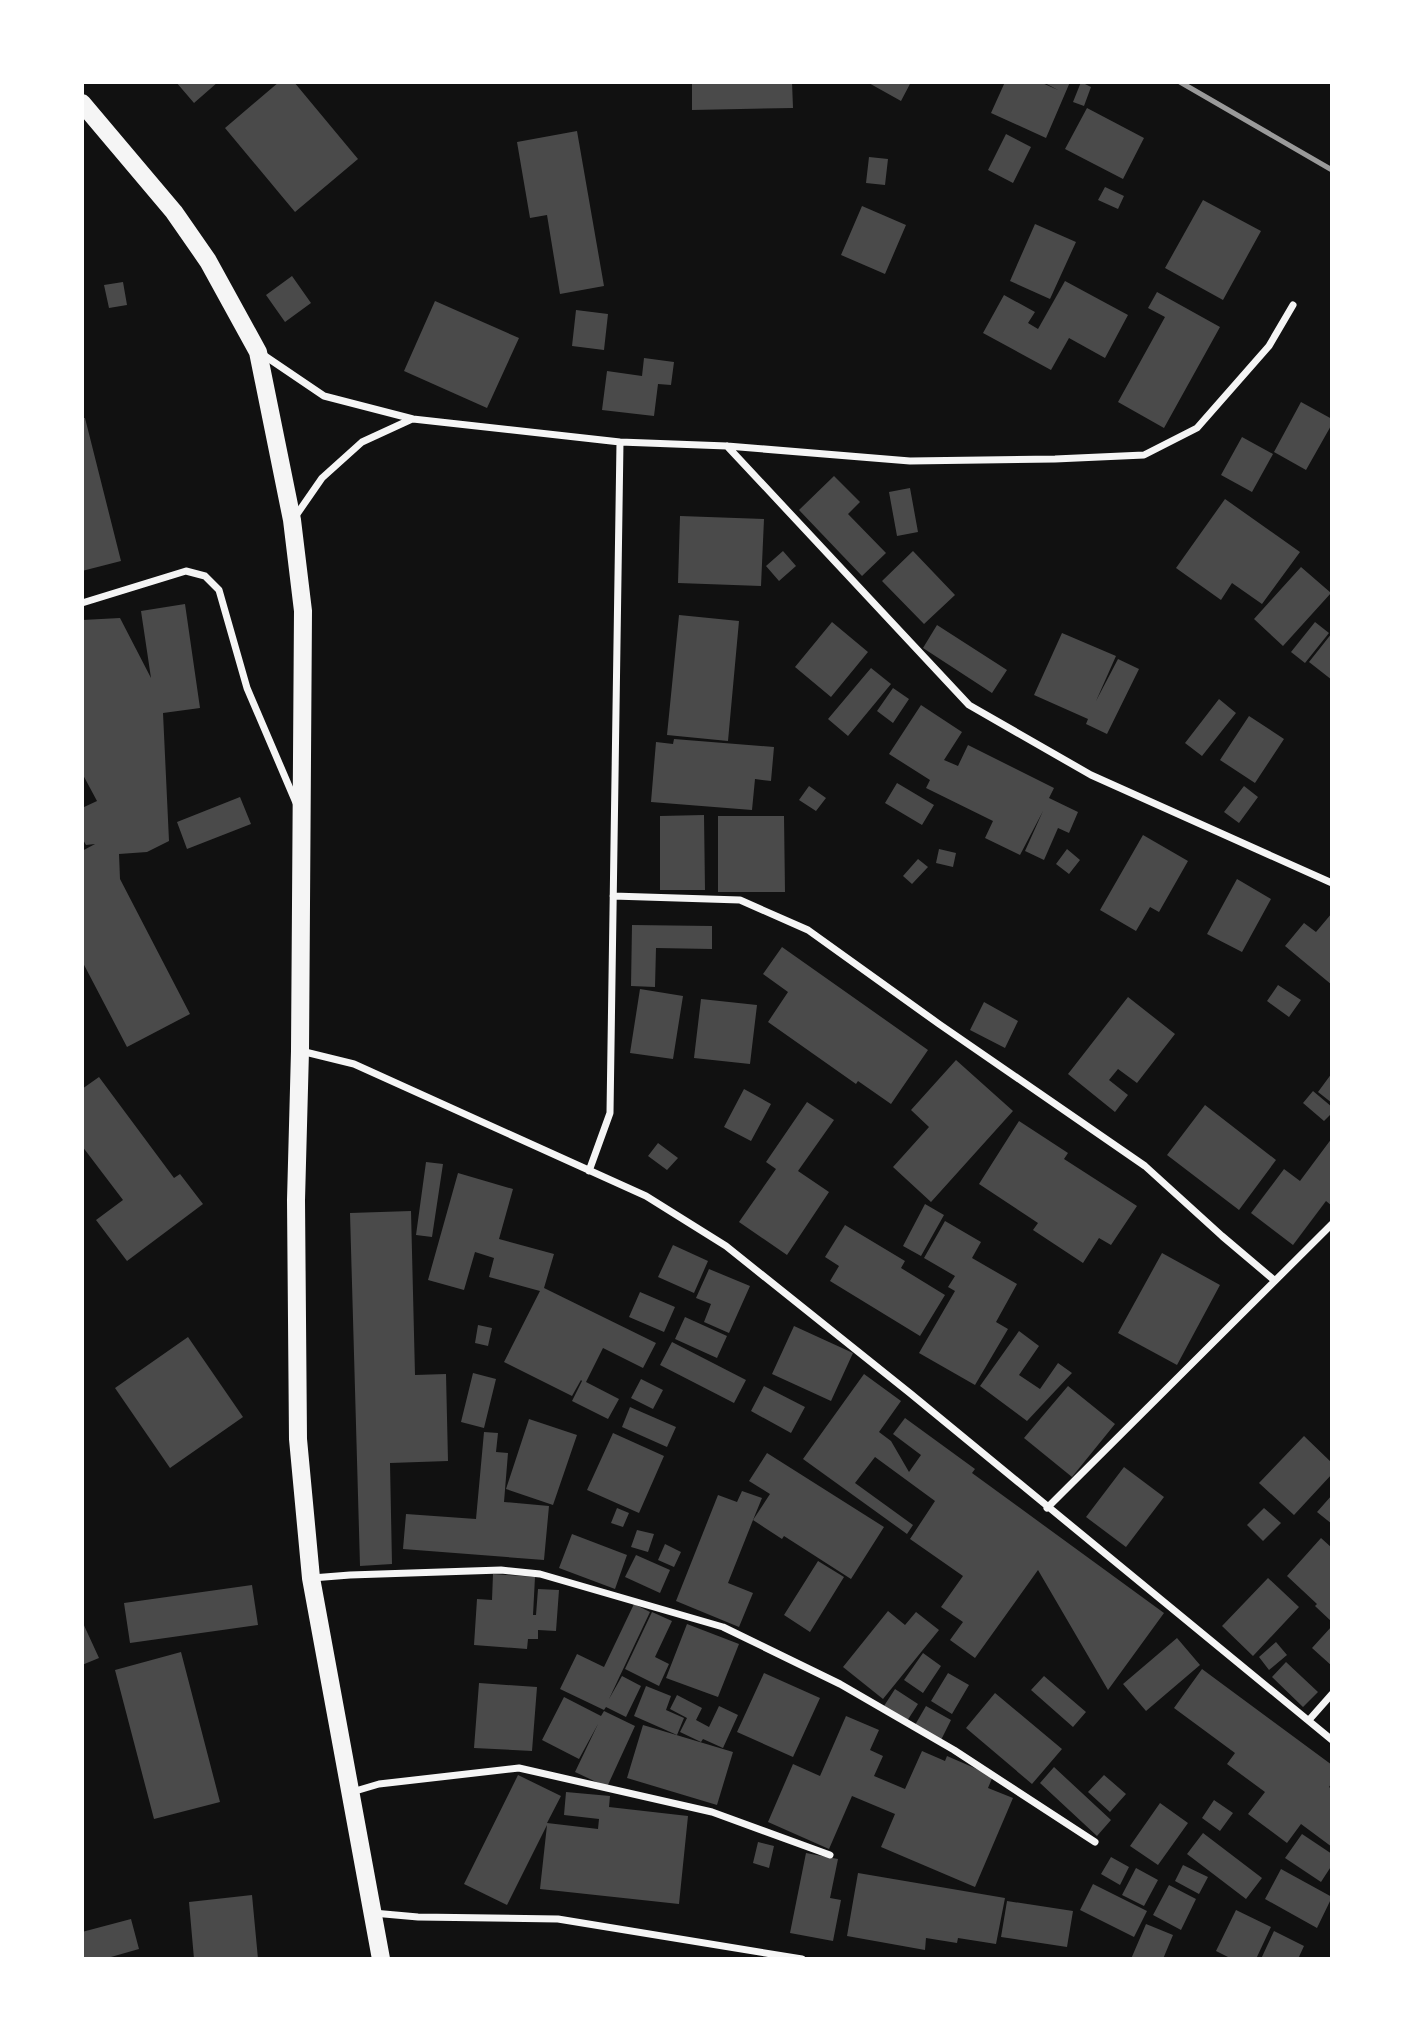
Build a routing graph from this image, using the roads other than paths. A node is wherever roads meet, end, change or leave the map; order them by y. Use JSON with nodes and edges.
{"nodes":[{"id":1,"x":82,"y":103,"type":"edge"},
{"id":2,"x":1293,"y":305,"type":"dead end"},
{"id":3,"x":258,"y":352,"type":"junction"},
{"id":4,"x":412,"y":419,"type":"junction"},
{"id":5,"x":620,"y":442,"type":"junction"},
{"id":6,"x":727,"y":446,"type":"junction"},
{"id":7,"x":292,"y":520,"type":"junction"},
{"id":8,"x":82,"y":603,"type":"edge"},
{"id":9,"x":302,"y":818,"type":"junction"},
{"id":10,"x":1332,"y":883,"type":"edge"},
{"id":11,"x":613,"y":896,"type":"junction"},
{"id":12,"x":300,"y":1051,"type":"junction"},
{"id":13,"x":589,"y":1171,"type":"junction"},
{"id":14,"x":1332,"y":1224,"type":"edge"},
{"id":15,"x":1274,"y":1280,"type":"junction"},
{"id":16,"x":1047,"y":1508,"type":"junction"},
{"id":17,"x":311,"y":1578,"type":"junction"},
{"id":18,"x":1332,"y":1694,"type":"edge"},
{"id":19,"x":1310,"y":1720,"type":"junction"},
{"id":20,"x":1332,"y":1740,"type":"edge"},
{"id":21,"x":350,"y":1793,"type":"junction"},
{"id":22,"x":1096,"y":1842,"type":"dead end"},
{"id":23,"x":830,"y":1855,"type":"dead end"},
{"id":24,"x":372,"y":1913,"type":"junction"},
{"id":25,"x":381,"y":1959,"type":"edge"},
{"id":26,"x":802,"y":1959,"type":"edge"}],
"edges":[{"from":1,"to":3,"type":"main road"},
{"from":2,"to":6,"type":"street"},
{"from":3,"to":4,"type":"street"},
{"from":3,"to":7,"type":"main road"},
{"from":4,"to":5,"type":"street"},
{"from":4,"to":7,"type":"street"},
{"from":5,"to":6,"type":"street"},
{"from":5,"to":11,"type":"street"},
{"from":6,"to":10,"type":"street"},
{"from":7,"to":9,"type":"main road"},
{"from":8,"to":9,"type":"street"},
{"from":9,"to":12,"type":"main road"},
{"from":11,"to":13,"type":"street"},
{"from":11,"to":15,"type":"street"},
{"from":12,"to":13,"type":"street"},
{"from":12,"to":17,"type":"main road"},
{"from":13,"to":16,"type":"street"},
{"from":14,"to":15,"type":"street"},
{"from":15,"to":16,"type":"street"},
{"from":16,"to":19,"type":"street"},
{"from":17,"to":21,"type":"main road"},
{"from":17,"to":22,"type":"street"},
{"from":18,"to":19,"type":"street"},
{"from":19,"to":20,"type":"street"},
{"from":21,"to":23,"type":"street"},
{"from":21,"to":24,"type":"main road"},
{"from":24,"to":25,"type":"main road"},
{"from":24,"to":26,"type":"street"}]}
